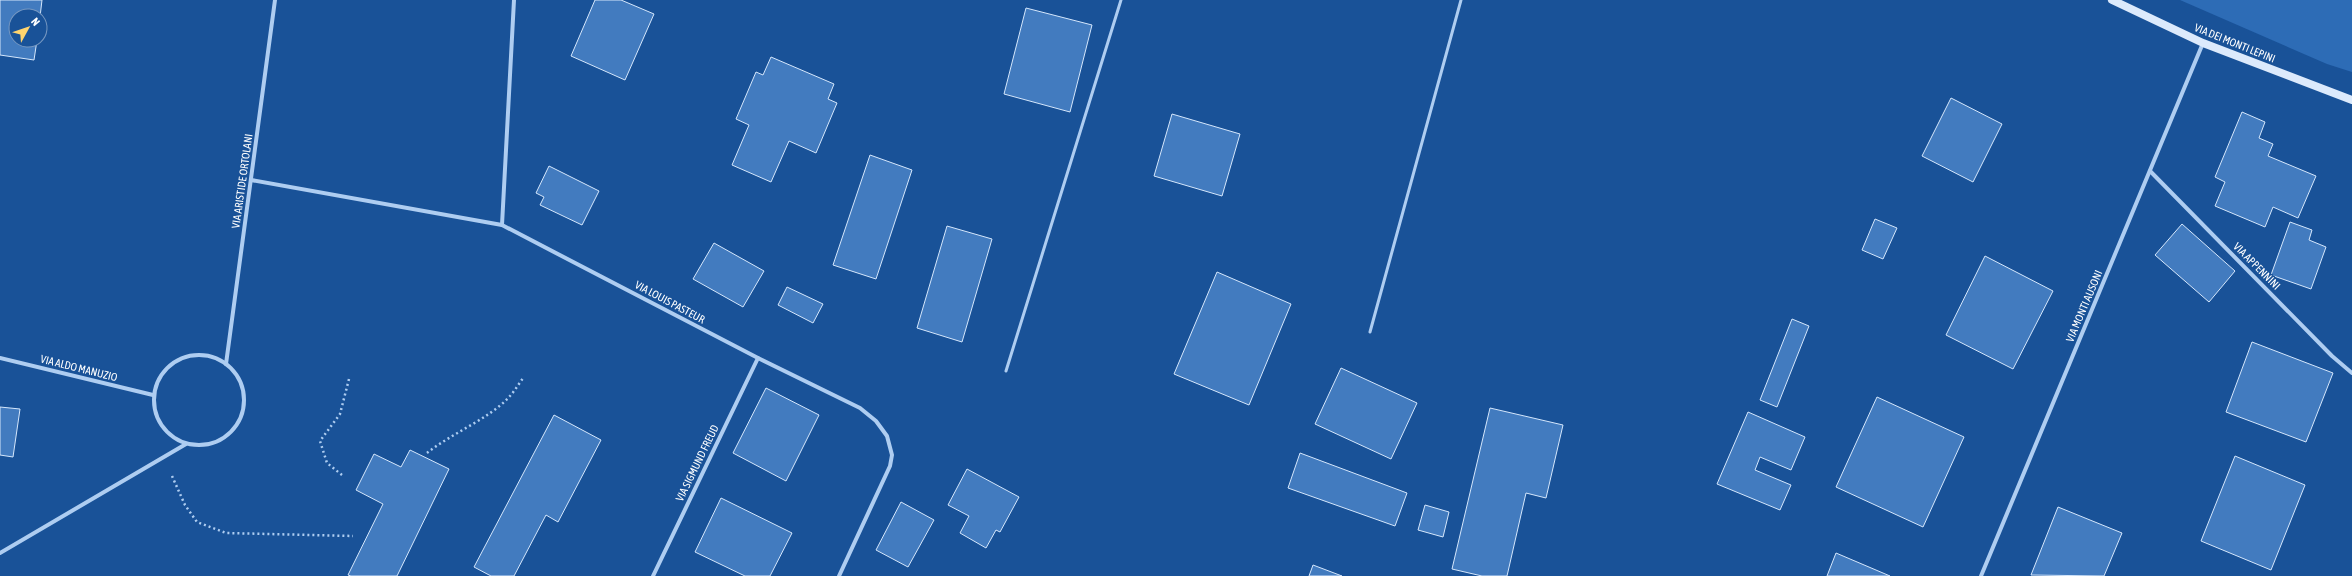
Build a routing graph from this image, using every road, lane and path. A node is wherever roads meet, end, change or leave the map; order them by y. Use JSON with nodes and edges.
{"nodes":[{"id":1,"x":275,"y":0,"type":"edge"},
{"id":2,"x":514,"y":0,"type":"edge"},
{"id":3,"x":1121,"y":0,"type":"edge"},
{"id":4,"x":1460,"y":0,"type":"edge"},
{"id":5,"x":2112,"y":0,"type":"edge"},
{"id":6,"x":2204,"y":43,"type":"junction"},
{"id":7,"x":2352,"y":100,"type":"edge"},
{"id":8,"x":2150,"y":171,"type":"junction"},
{"id":9,"x":251,"y":180,"type":"junction"},
{"id":10,"x":502,"y":225,"type":"junction"},
{"id":11,"x":1370,"y":332,"type":"dead end"},
{"id":12,"x":0,"y":358,"type":"edge"},
{"id":13,"x":758,"y":358,"type":"junction"},
{"id":14,"x":226,"y":364,"type":"junction"},
{"id":15,"x":1006,"y":371,"type":"dead end"},
{"id":16,"x":2352,"y":373,"type":"edge"},
{"id":17,"x":524,"y":377,"type":"dead end"},
{"id":18,"x":349,"y":379,"type":"dead end"},
{"id":19,"x":153,"y":395,"type":"junction"},
{"id":20,"x":186,"y":444,"type":"junction"},
{"id":21,"x":427,"y":453,"type":"dead end"},
{"id":22,"x":164,"y":457,"type":"junction"},
{"id":23,"x":342,"y":475,"type":"dead end"},
{"id":24,"x":353,"y":536,"type":"dead end"},
{"id":25,"x":0,"y":552,"type":"edge"},
{"id":26,"x":653,"y":576,"type":"edge"},
{"id":27,"x":839,"y":576,"type":"edge"},
{"id":28,"x":1981,"y":576,"type":"edge"}],
"edges":[{"from":1,"to":9,"type":"street","name":"VIA ARISTIDE ORTOLANI"},
{"from":2,"to":10,"type":"street"},
{"from":3,"to":15,"type":"lane"},
{"from":4,"to":11,"type":"lane"},
{"from":5,"to":6,"type":"street","name":"VIA DEI MONTI LEPINI"},
{"from":6,"to":7,"type":"street","name":"VIA DEI MONTI LEPINI"},
{"from":6,"to":8,"type":"street","name":"VIA MONTI AUSONI"},
{"from":8,"to":16,"type":"street","name":"VIA APPENNINI"},
{"from":8,"to":28,"type":"street","name":"VIA MONTI AUSONI"},
{"from":9,"to":10,"type":"street","name":"VIA LOUIS PASTEUR"},
{"from":9,"to":14,"type":"street","name":"VIA ARISTIDE ORTOLANI"},
{"from":10,"to":13,"type":"street","name":"VIA LOUIS PASTEUR"},
{"from":12,"to":19,"type":"street","name":"VIA ALDO MANUZIO"},
{"from":13,"to":26,"type":"street","name":"VIA SIGMUND FREUD"},
{"from":13,"to":27,"type":"street","name":"VIA LOUIS PASTEUR"},
{"from":14,"to":19,"type":"street"},
{"from":14,"to":20,"type":"street"},
{"from":17,"to":21,"type":"path"},
{"from":18,"to":23,"type":"path"},
{"from":19,"to":20,"type":"street"},
{"from":20,"to":22,"type":"street"},
{"from":22,"to":24,"type":"path"},
{"from":22,"to":25,"type":"street"}]}
